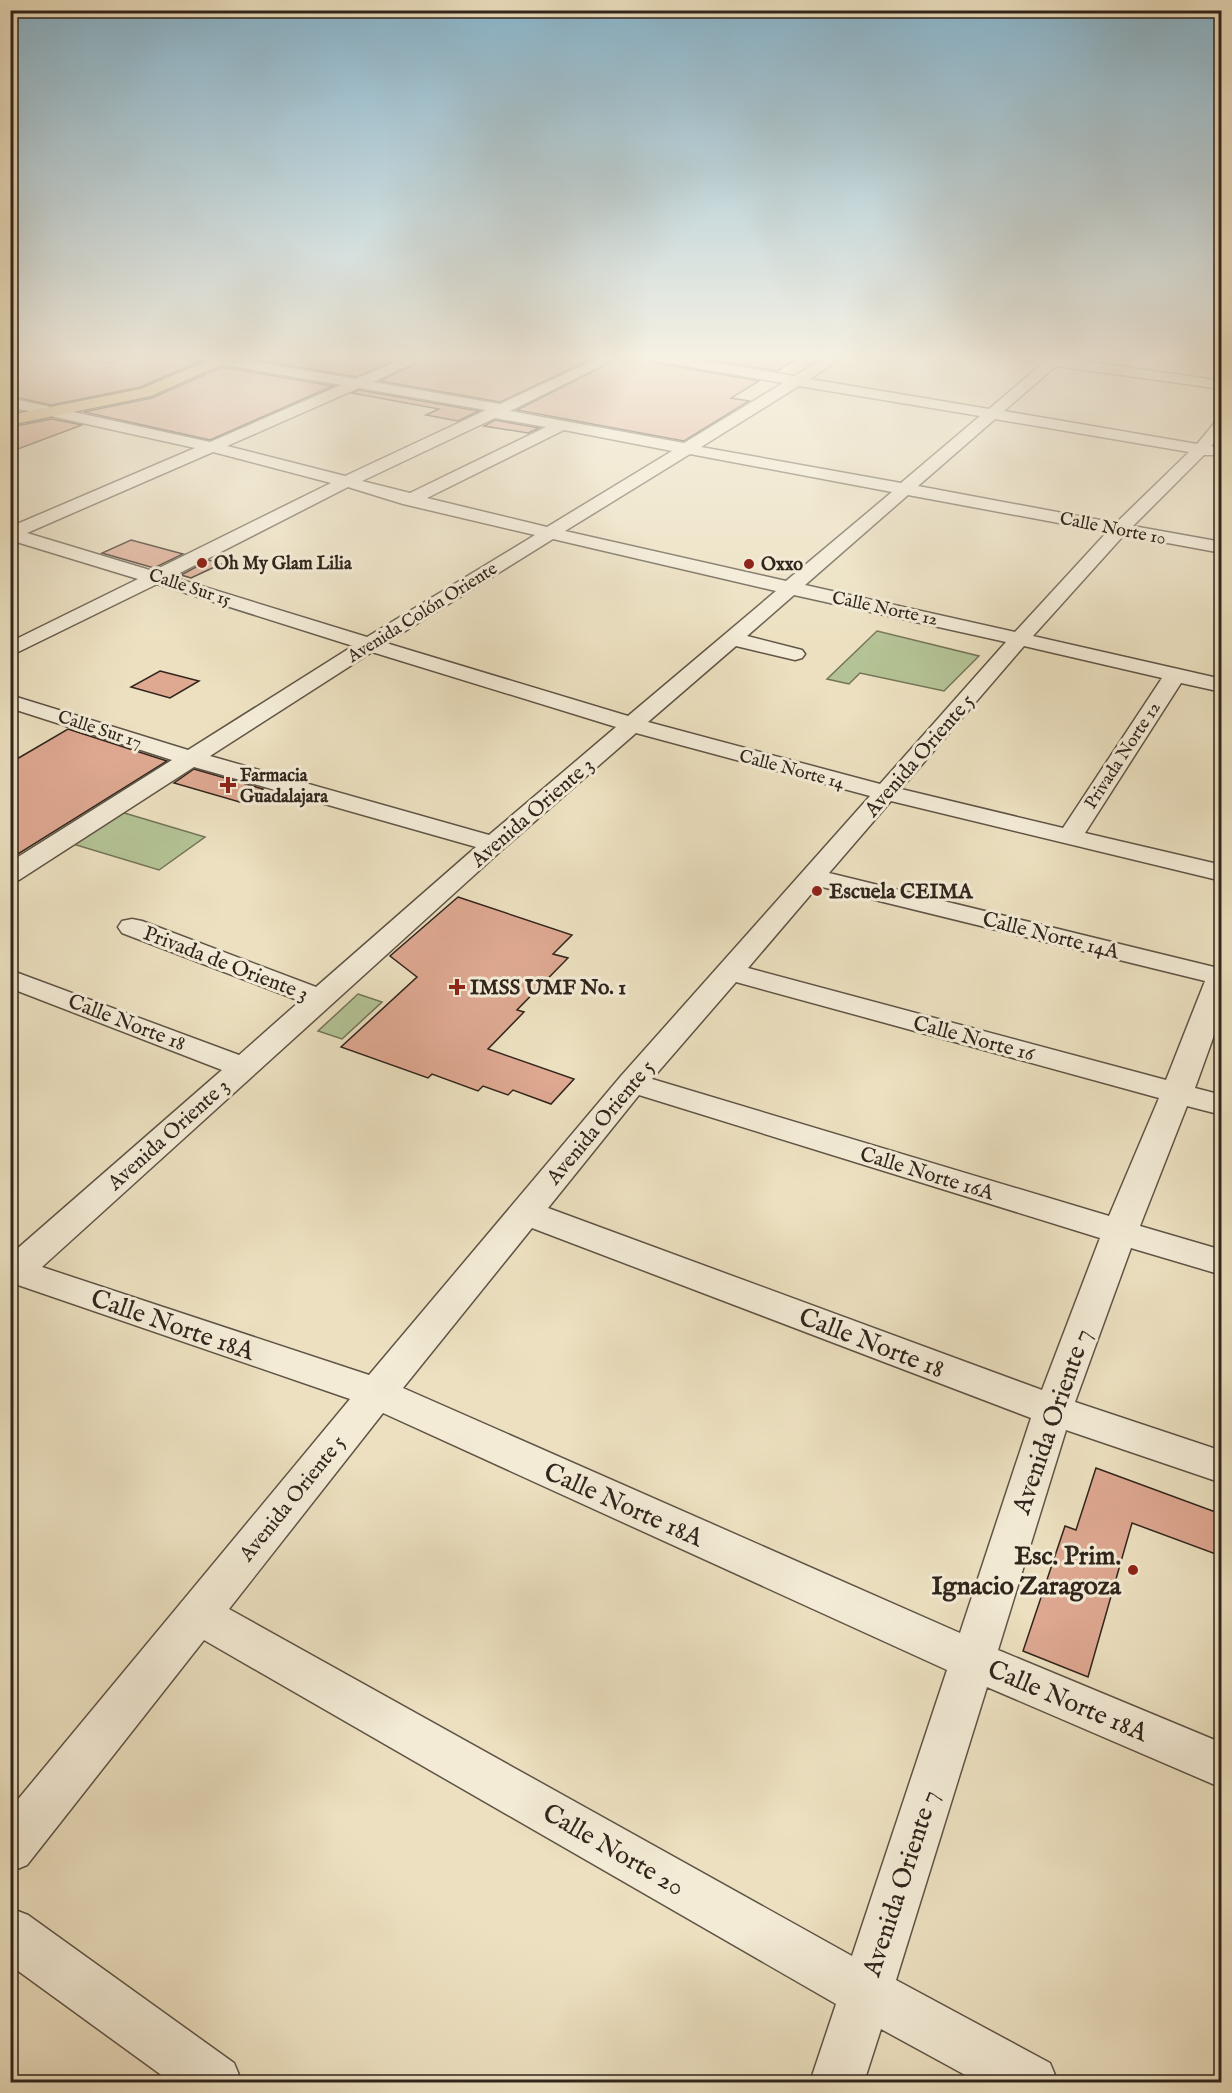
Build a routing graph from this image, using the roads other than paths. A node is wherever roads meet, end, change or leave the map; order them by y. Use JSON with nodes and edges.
{"nodes":[{"id":1,"x":194,"y":454,"type":"edge"},
{"id":2,"x":239,"y":454,"type":"edge"},
{"id":3,"x":408,"y":454,"type":"edge"},
{"id":4,"x":504,"y":454,"type":"edge"},
{"id":5,"x":676,"y":454,"type":"edge"},
{"id":6,"x":715,"y":454,"type":"edge"},
{"id":7,"x":945,"y":454,"type":"edge"},
{"id":8,"x":1196,"y":454,"type":"edge"},
{"id":9,"x":344,"y":483,"type":"junction"},
{"id":10,"x":904,"y":489,"type":"junction"},
{"id":11,"x":409,"y":500,"type":"junction"},
{"id":12,"x":1120,"y":529,"type":"junction"},
{"id":13,"x":549,"y":533,"type":"junction"},
{"id":14,"x":11,"y":534,"type":"edge"},
{"id":15,"x":1221,"y":548,"type":"edge"},
{"id":16,"x":156,"y":576,"type":"junction"},
{"id":17,"x":790,"y":588,"type":"junction"},
{"id":18,"x":730,"y":638,"type":"junction"},
{"id":19,"x":1021,"y":638,"type":"junction"},
{"id":20,"x":368,"y":646,"type":"junction"},
{"id":21,"x":10,"y":650,"type":"edge"},
{"id":22,"x":795,"y":654,"type":"dead end"},
{"id":23,"x":1175,"y":675,"type":"junction"},
{"id":24,"x":1221,"y":686,"type":"edge"},
{"id":25,"x":10,"y":701,"type":"edge"},
{"id":26,"x":634,"y":726,"type":"junction"},
{"id":27,"x":190,"y":758,"type":"junction"},
{"id":28,"x":884,"y":794,"type":"junction"},
{"id":29,"x":1070,"y":836,"type":"junction"},
{"id":30,"x":494,"y":844,"type":"junction"},
{"id":31,"x":1221,"y":873,"type":"edge"},
{"id":32,"x":10,"y":874,"type":"edge"},
{"id":33,"x":811,"y":876,"type":"junction"},
{"id":34,"x":132,"y":927,"type":"dead end"},
{"id":35,"x":727,"y":971,"type":"junction"},
{"id":36,"x":1221,"y":976,"type":"edge"},
{"id":37,"x":10,"y":978,"type":"edge"},
{"id":38,"x":320,"y":998,"type":"junction"},
{"id":39,"x":243,"y":1067,"type":"junction"},
{"id":40,"x":632,"y":1083,"type":"junction"},
{"id":41,"x":1178,"y":1093,"type":"junction"},
{"id":42,"x":1221,"y":1105,"type":"edge"},
{"id":43,"x":525,"y":1212,"type":"junction"},
{"id":44,"x":1120,"y":1232,"type":"junction"},
{"id":45,"x":1221,"y":1263,"type":"edge"},
{"id":46,"x":13,"y":1273,"type":"edge"},
{"id":47,"x":376,"y":1393,"type":"junction"},
{"id":48,"x":1053,"y":1410,"type":"junction"},
{"id":49,"x":1221,"y":1467,"type":"edge"},
{"id":50,"x":198,"y":1614,"type":"junction"},
{"id":51,"x":971,"y":1659,"type":"junction"},
{"id":52,"x":1221,"y":1766,"type":"edge"},
{"id":53,"x":10,"y":1848,"type":"edge"},
{"id":54,"x":10,"y":1933,"type":"edge"},
{"id":55,"x":866,"y":1992,"type":"junction"},
{"id":56,"x":215,"y":2082,"type":"edge"},
{"id":57,"x":837,"y":2082,"type":"edge"},
{"id":58,"x":1032,"y":2082,"type":"edge"}],
"edges":[{"from":1,"to":14,"type":"street"},
{"from":2,"to":9,"type":"street","name":"Calle Norte 12"},
{"from":3,"to":9,"type":"street"},
{"from":4,"to":11,"type":"street"},
{"from":5,"to":13,"type":"street","name":"Avenida Colón Oriente"},
{"from":6,"to":10,"type":"street","name":"Calle Norte 10"},
{"from":7,"to":10,"type":"street","name":"Avenida Oriente 3"},
{"from":8,"to":12,"type":"street","name":"Avenida Oriente 5"},
{"from":9,"to":11,"type":"street","name":"Calle Norte 12"},
{"from":9,"to":16,"type":"street"},
{"from":10,"to":12,"type":"street","name":"Calle Norte 10"},
{"from":10,"to":17,"type":"street","name":"Avenida Oriente 3"},
{"from":11,"to":13,"type":"street","name":"Calle Norte 12"},
{"from":12,"to":15,"type":"street","name":"Calle Norte 10"},
{"from":12,"to":19,"type":"street","name":"Avenida Oriente 5"},
{"from":13,"to":17,"type":"street","name":"Calle Norte 12"},
{"from":13,"to":20,"type":"street","name":"Avenida Colón Oriente"},
{"from":14,"to":16,"type":"street","name":"Calle Sur 15"},
{"from":16,"to":20,"type":"street","name":"Calle Sur 15"},
{"from":16,"to":21,"type":"street"},
{"from":17,"to":18,"type":"street","name":"Avenida Oriente 3"},
{"from":17,"to":19,"type":"street","name":"Calle Norte 12"},
{"from":18,"to":22,"type":"street"},
{"from":18,"to":26,"type":"street","name":"Avenida Oriente 3"},
{"from":19,"to":23,"type":"street","name":"Calle Norte 12"},
{"from":19,"to":28,"type":"street","name":"Avenida Oriente 5"},
{"from":20,"to":26,"type":"street","name":"Calle Norte 14"},
{"from":20,"to":27,"type":"street","name":"Avenida Colón Oriente"},
{"from":23,"to":24,"type":"street","name":"Calle Norte 12"},
{"from":23,"to":29,"type":"street","name":"Privada Norte 12"},
{"from":25,"to":27,"type":"street","name":"Calle Sur 17"},
{"from":26,"to":28,"type":"street","name":"Calle Norte 14"},
{"from":26,"to":30,"type":"street","name":"Avenida Oriente 3"},
{"from":27,"to":30,"type":"street"},
{"from":27,"to":32,"type":"street","name":"Avenida Colón Oriente"},
{"from":28,"to":29,"type":"street","name":"Calle Norte 14"},
{"from":28,"to":33,"type":"street","name":"Avenida Oriente 5"},
{"from":29,"to":31,"type":"street","name":"Calle Norte 14"},
{"from":30,"to":38,"type":"street","name":"Avenida Oriente 3"},
{"from":33,"to":35,"type":"street","name":"Avenida Oriente 5"},
{"from":33,"to":36,"type":"street","name":"Calle Norte 14A"},
{"from":34,"to":38,"type":"street","name":"Privada de Oriente 3"},
{"from":35,"to":40,"type":"street","name":"Avenida Oriente 5"},
{"from":35,"to":41,"type":"street","name":"Calle Norte 16"},
{"from":36,"to":41,"type":"street","name":"Avenida Oriente 7"},
{"from":37,"to":39,"type":"street","name":"Calle Norte 18"},
{"from":38,"to":39,"type":"street","name":"Avenida Oriente 3"},
{"from":39,"to":46,"type":"street","name":"Avenida Oriente 3"},
{"from":40,"to":43,"type":"street","name":"Avenida Oriente 5"},
{"from":40,"to":44,"type":"street","name":"Calle Norte 16A"},
{"from":41,"to":42,"type":"street","name":"Calle Norte 16"},
{"from":41,"to":44,"type":"street","name":"Avenida Oriente 7"},
{"from":43,"to":47,"type":"street","name":"Avenida Oriente 5"},
{"from":43,"to":48,"type":"street","name":"Calle Norte 18"},
{"from":44,"to":45,"type":"street","name":"Calle Norte 16A"},
{"from":44,"to":48,"type":"street","name":"Avenida Oriente 7"},
{"from":46,"to":47,"type":"street","name":"Calle Norte 18A"},
{"from":47,"to":50,"type":"street","name":"Avenida Oriente 5"},
{"from":47,"to":51,"type":"street","name":"Calle Norte 18A"},
{"from":48,"to":49,"type":"street","name":"Calle Norte 18"},
{"from":48,"to":51,"type":"street","name":"Avenida Oriente 7"},
{"from":50,"to":53,"type":"street","name":"Avenida Oriente 5"},
{"from":50,"to":55,"type":"street","name":"Calle Norte 20"},
{"from":51,"to":52,"type":"street","name":"Calle Norte 18A"},
{"from":51,"to":55,"type":"street","name":"Avenida Oriente 7"},
{"from":54,"to":56,"type":"street"},
{"from":55,"to":57,"type":"street","name":"Avenida Oriente 7"},
{"from":55,"to":58,"type":"street","name":"Calle Norte 20"}]}
